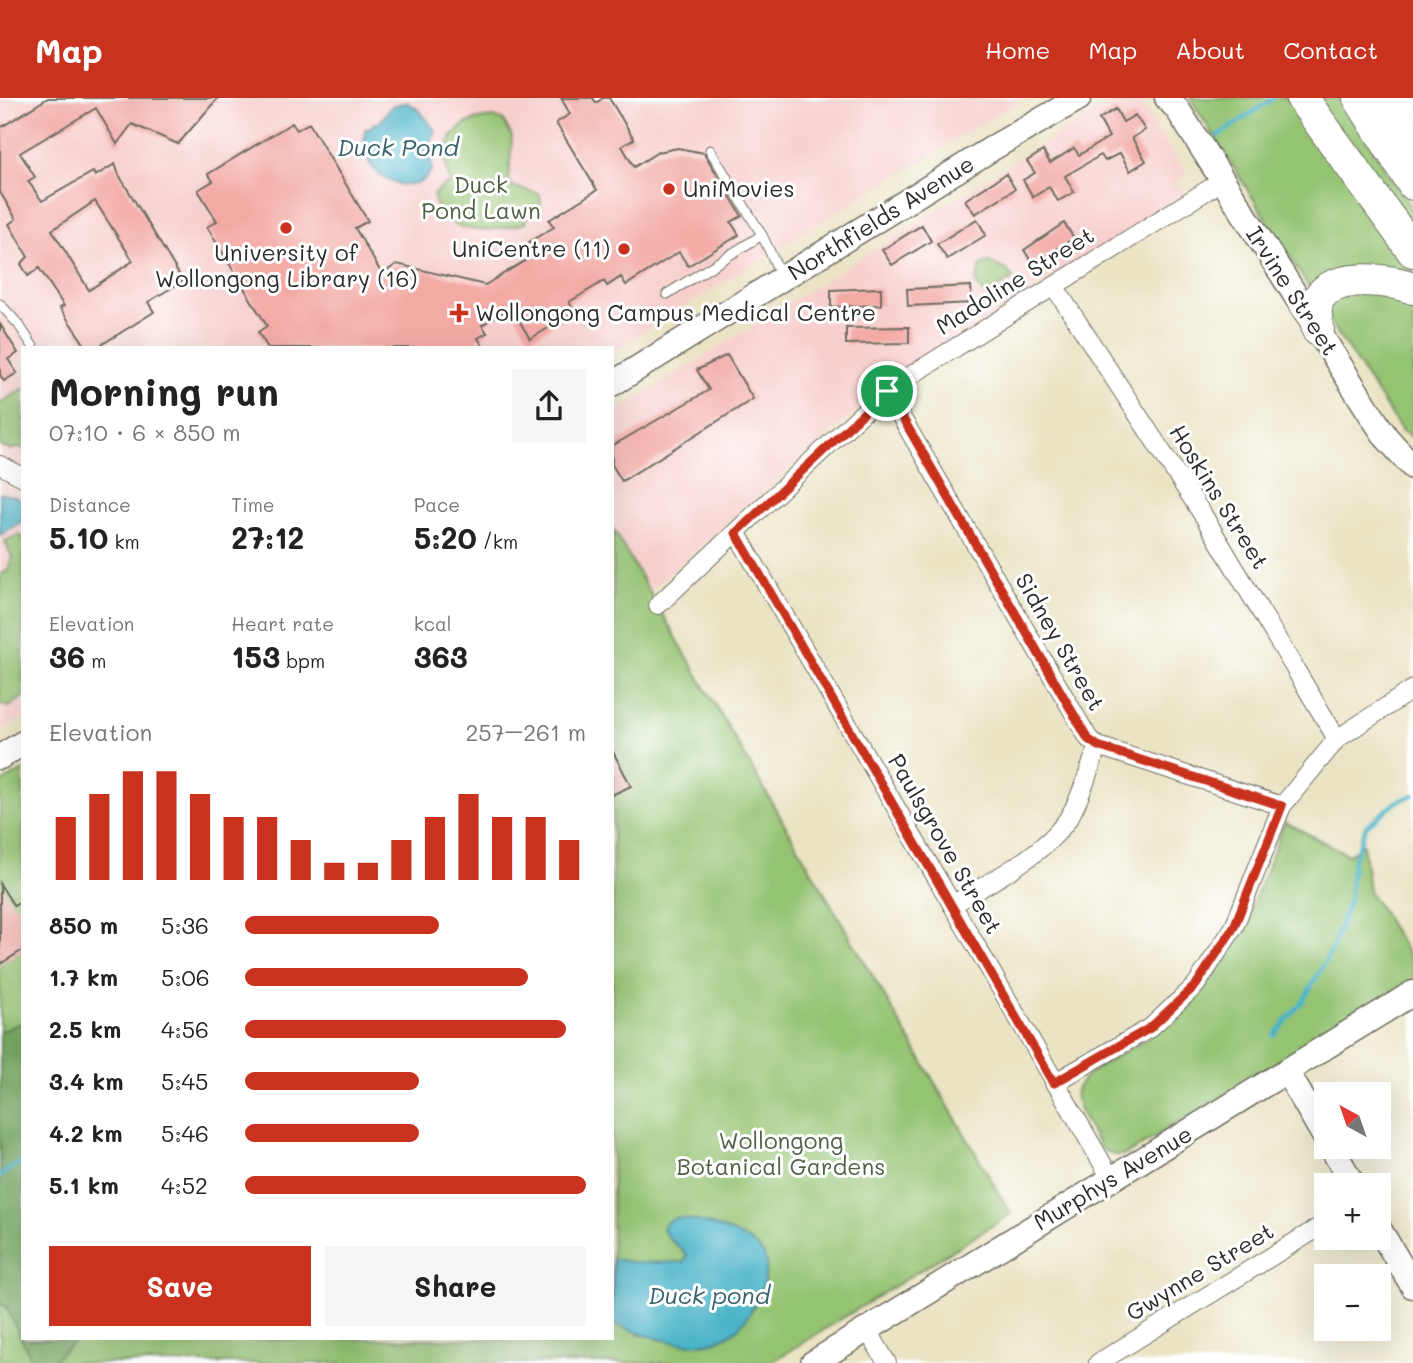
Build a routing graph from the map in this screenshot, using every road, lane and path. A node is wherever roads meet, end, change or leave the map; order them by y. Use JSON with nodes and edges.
{"nodes":[{"id":1,"x":1056,"y":98,"type":"edge"},
{"id":2,"x":1079,"y":98,"type":"edge"},
{"id":3,"x":1302,"y":98,"type":"edge"},
{"id":4,"x":1359,"y":98,"type":"edge"},
{"id":5,"x":1385,"y":98,"type":"edge"},
{"id":6,"x":1173,"y":102,"type":"edge"},
{"id":7,"x":1413,"y":143,"type":"edge"},
{"id":8,"x":710,"y":150,"type":"dead end"},
{"id":9,"x":1222,"y":181,"type":"junction"},
{"id":10,"x":1413,"y":184,"type":"edge"},
{"id":11,"x":762,"y":235,"type":"junction"},
{"id":12,"x":1413,"y":251,"type":"edge"},
{"id":13,"x":778,"y":269,"type":"junction"},
{"id":14,"x":1054,"y":286,"type":"junction"},
{"id":15,"x":1413,"y":288,"type":"edge"},
{"id":16,"x":667,"y":294,"type":"dead end"},
{"id":17,"x":0,"y":304,"type":"edge"},
{"id":18,"x":1318,"y":330,"type":"junction"},
{"id":19,"x":33,"y":346,"type":"edge"},
{"id":20,"x":614,"y":371,"type":"edge"},
{"id":21,"x":614,"y":383,"type":"edge"},
{"id":22,"x":887,"y":391,"type":"junction"},
{"id":23,"x":0,"y":465,"type":"edge"},
{"id":24,"x":1413,"y":467,"type":"edge"},
{"id":25,"x":21,"y":477,"type":"edge"},
{"id":26,"x":736,"y":533,"type":"junction"},
{"id":27,"x":658,"y":605,"type":"dead end"},
{"id":28,"x":1413,"y":690,"type":"edge"},
{"id":29,"x":1338,"y":739,"type":"junction"},
{"id":30,"x":21,"y":744,"type":"edge"},
{"id":31,"x":1098,"y":746,"type":"junction"},
{"id":32,"x":0,"y":757,"type":"edge"},
{"id":33,"x":1282,"y":806,"type":"junction"},
{"id":34,"x":952,"y":905,"type":"junction"},
{"id":35,"x":1413,"y":993,"type":"edge"},
{"id":36,"x":1287,"y":1072,"type":"junction"},
{"id":37,"x":1054,"y":1083,"type":"junction"},
{"id":38,"x":1314,"y":1118,"type":"edge"},
{"id":39,"x":1112,"y":1180,"type":"junction"},
{"id":40,"x":1314,"y":1230,"type":"edge"},
{"id":41,"x":1391,"y":1249,"type":"edge"},
{"id":42,"x":1413,"y":1286,"type":"edge"},
{"id":43,"x":867,"y":1329,"type":"junction"},
{"id":44,"x":813,"y":1363,"type":"edge"},
{"id":45,"x":887,"y":1363,"type":"edge"},
{"id":46,"x":1098,"y":1363,"type":"edge"}],
"edges":[{"from":1,"to":13,"type":"main road","name":"Northfields Avenue"},
{"from":2,"to":21,"type":"main road","name":"Northfields Avenue"},
{"from":3,"to":12,"type":"highway"},
{"from":4,"to":10,"type":"highway"},
{"from":5,"to":7,"type":"highway"},
{"from":6,"to":9,"type":"main road","name":"Irvine Street"},
{"from":8,"to":11,"type":"lane"},
{"from":9,"to":14,"type":"street","name":"Madoline Street"},
{"from":9,"to":18,"type":"main road","name":"Irvine Street"},
{"from":11,"to":13,"type":"lane"},
{"from":11,"to":16,"type":"lane"},
{"from":13,"to":20,"type":"main road","name":"Northfields Avenue"},
{"from":14,"to":22,"type":"street","name":"Madoline Street"},
{"from":14,"to":29,"type":"street","name":"Hoskins Street"},
{"from":15,"to":18,"type":"highway"},
{"from":17,"to":19,"type":"lane"},
{"from":18,"to":24,"type":"main road","name":"Irvine Street"},
{"from":22,"to":26,"type":"street","name":"Madoline Street"},
{"from":22,"to":31,"type":"street","name":"Sidney Street"},
{"from":23,"to":25,"type":"street"},
{"from":26,"to":27,"type":"street","name":"Madoline Street"},
{"from":26,"to":34,"type":"street","name":"Paulsgrove Street"},
{"from":28,"to":29,"type":"street"},
{"from":29,"to":33,"type":"street"},
{"from":30,"to":32,"type":"main road"},
{"from":31,"to":33,"type":"street","name":"Sidney Street"},
{"from":31,"to":34,"type":"street"},
{"from":33,"to":37,"type":"street"},
{"from":34,"to":37,"type":"street","name":"Paulsgrove Street"},
{"from":35,"to":36,"type":"main road","name":"Murphys Avenue"},
{"from":36,"to":38,"type":"main road"},
{"from":36,"to":39,"type":"main road","name":"Murphys Avenue"},
{"from":37,"to":39,"type":"street","name":"Paulsgrove Street"},
{"from":39,"to":43,"type":"main road","name":"Murphys Avenue"},
{"from":40,"to":46,"type":"street","name":"Gwynne Street"},
{"from":41,"to":42,"type":"main road"},
{"from":43,"to":44,"type":"main road","name":"Murphys Avenue"},
{"from":43,"to":45,"type":"street"}]}
